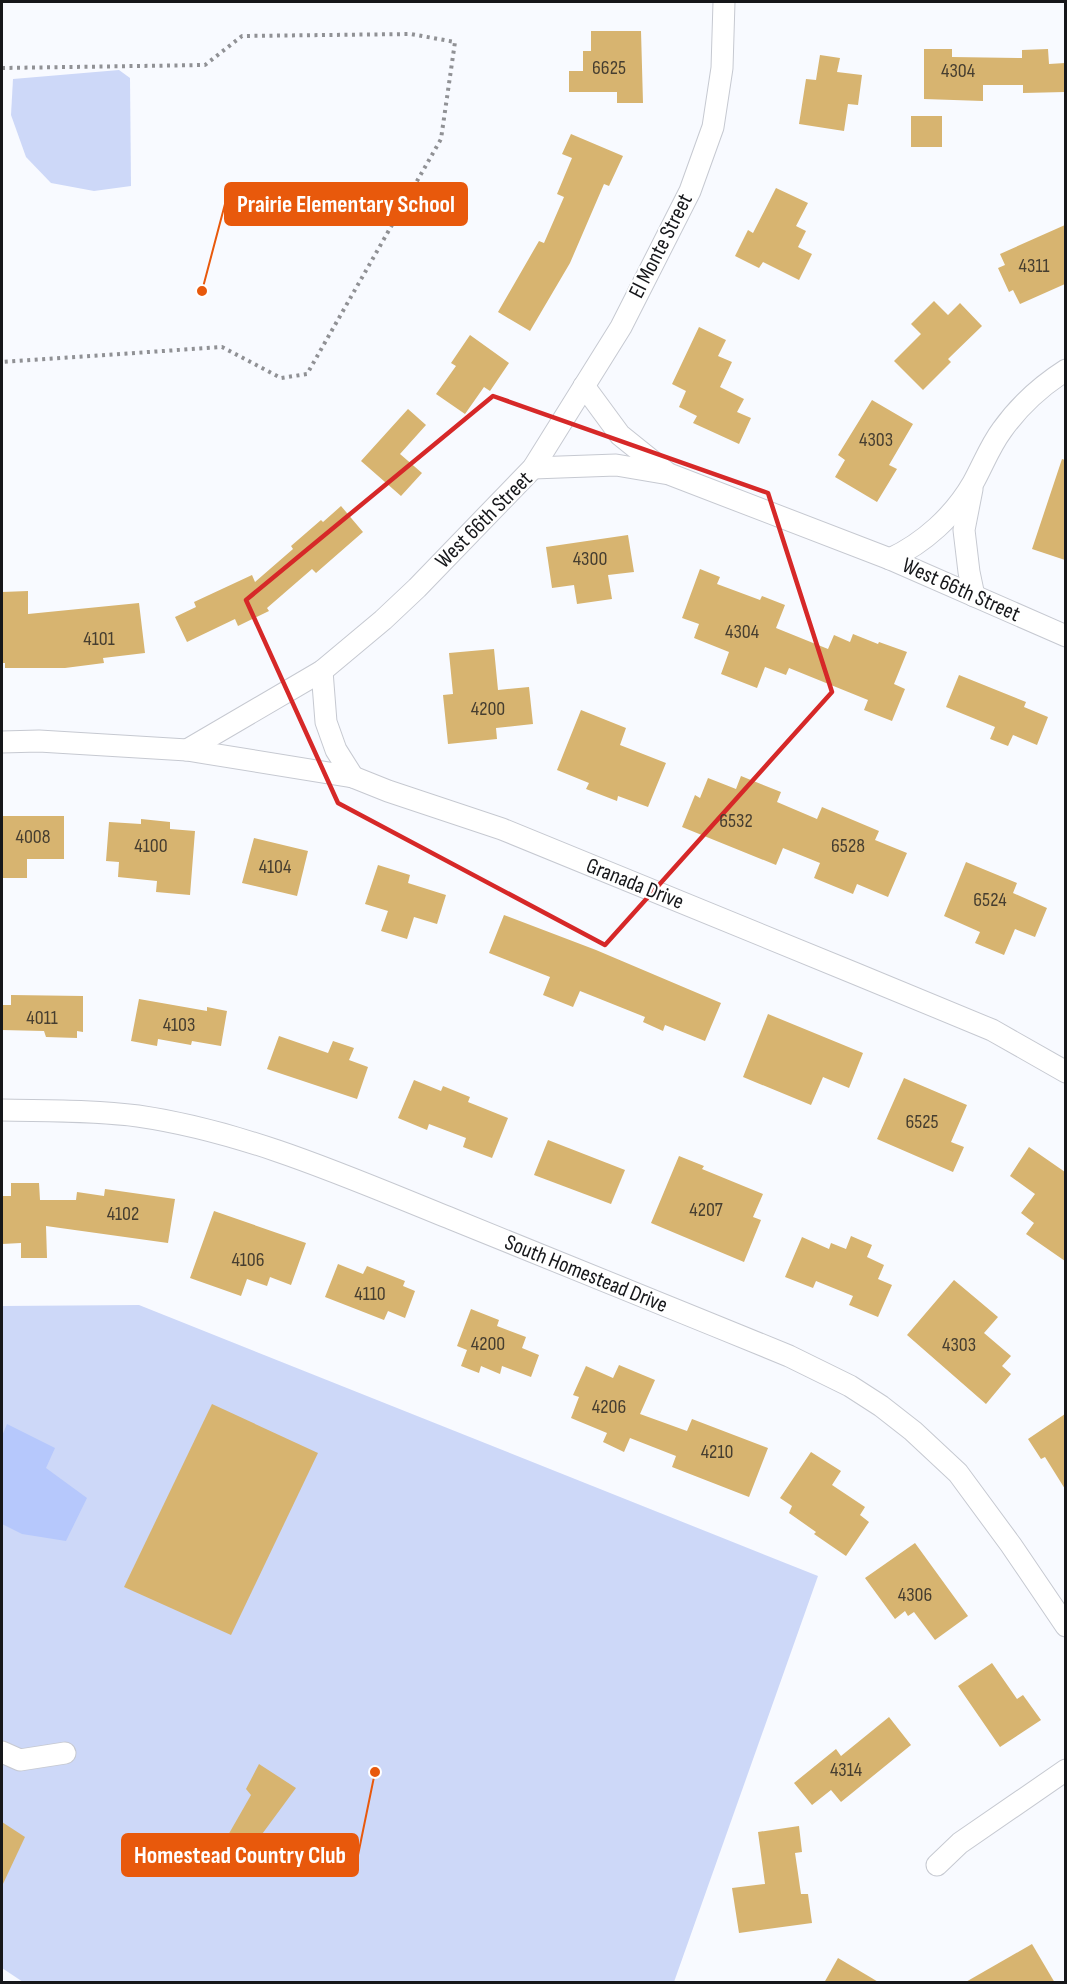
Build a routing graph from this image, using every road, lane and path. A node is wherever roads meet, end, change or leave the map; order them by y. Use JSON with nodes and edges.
{"nodes":[{"id":1,"x":724,"y":2,"type":"edge"},
{"id":2,"x":2,"y":68,"type":"edge"},
{"id":3,"x":2,"y":362,"type":"edge"},
{"id":4,"x":1065,"y":370,"type":"edge"},
{"id":5,"x":584,"y":386,"type":"junction"},
{"id":6,"x":533,"y":468,"type":"junction"},
{"id":7,"x":669,"y":474,"type":"junction"},
{"id":8,"x":973,"y":483,"type":"junction"},
{"id":9,"x":890,"y":559,"type":"junction"},
{"id":10,"x":974,"y":596,"type":"junction"},
{"id":11,"x":1065,"y":636,"type":"edge"},
{"id":12,"x":322,"y":671,"type":"junction"},
{"id":13,"x":2,"y":742,"type":"edge"},
{"id":14,"x":187,"y":750,"type":"junction"},
{"id":15,"x":353,"y":777,"type":"junction"},
{"id":16,"x":1065,"y":1072,"type":"edge"},
{"id":17,"x":2,"y":1110,"type":"edge"},
{"id":18,"x":1065,"y":1626,"type":"edge"},
{"id":19,"x":2,"y":1752,"type":"edge"},
{"id":20,"x":64,"y":1753,"type":"dead end"},
{"id":21,"x":1065,"y":1770,"type":"edge"},
{"id":22,"x":937,"y":1865,"type":"dead end"}],
"edges":[{"from":1,"to":5,"type":"street","name":"El Monte Street"},
{"from":2,"to":3,"type":"path"},
{"from":4,"to":8,"type":"street"},
{"from":5,"to":6,"type":"street","name":"El Monte Street"},
{"from":5,"to":7,"type":"street"},
{"from":6,"to":7,"type":"street","name":"West 66th Street"},
{"from":6,"to":12,"type":"street","name":"West 66th Street"},
{"from":7,"to":9,"type":"street","name":"West 66th Street"},
{"from":8,"to":9,"type":"street"},
{"from":8,"to":10,"type":"street"},
{"from":9,"to":10,"type":"street","name":"West 66th Street"},
{"from":10,"to":11,"type":"street","name":"West 66th Street"},
{"from":12,"to":14,"type":"street","name":"West 66th Street"},
{"from":12,"to":15,"type":"street"},
{"from":13,"to":14,"type":"street"},
{"from":14,"to":15,"type":"street","name":"Granada Drive"},
{"from":15,"to":16,"type":"street","name":"Granada Drive"},
{"from":17,"to":18,"type":"street","name":"South Homestead Drive"},
{"from":19,"to":20,"type":"street"},
{"from":21,"to":22,"type":"street"}]}
